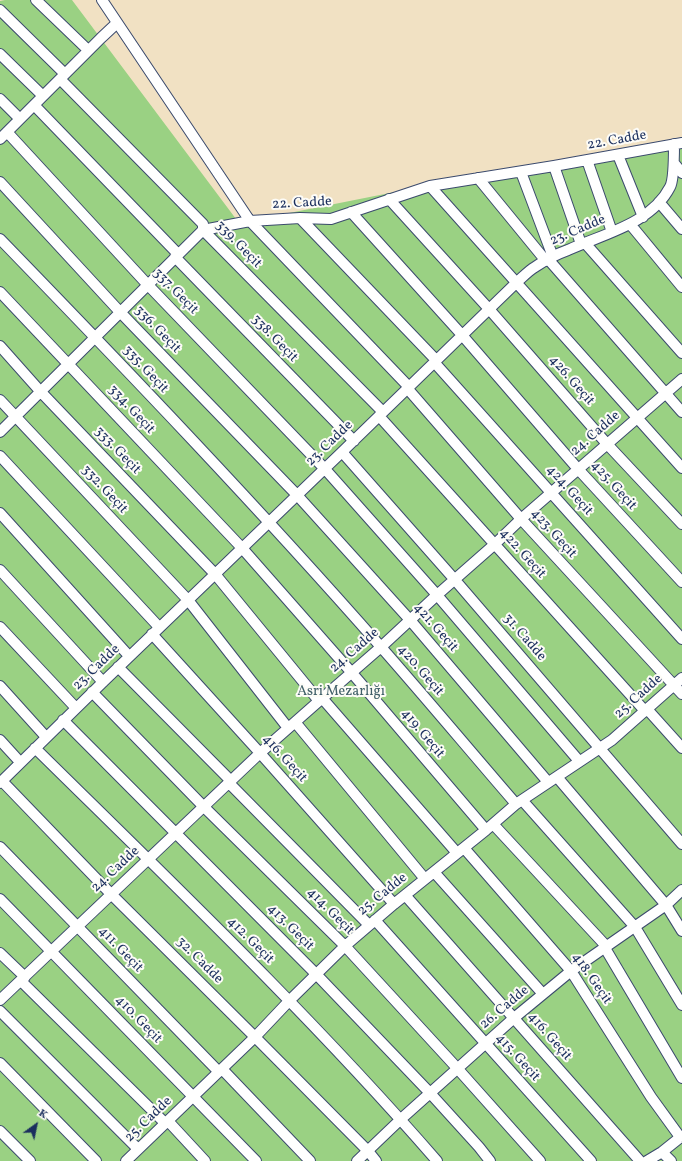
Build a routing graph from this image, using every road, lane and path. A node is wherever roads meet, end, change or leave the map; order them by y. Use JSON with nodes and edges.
{"nodes":[{"id":1,"x":36,"y":0,"type":"edge"},
{"id":2,"x":102,"y":0,"type":"edge"},
{"id":3,"x":0,"y":10,"type":"edge"},
{"id":4,"x":118,"y":23,"type":"junction"},
{"id":5,"x":88,"y":50,"type":"junction"},
{"id":6,"x":0,"y":54,"type":"edge"},
{"id":7,"x":62,"y":76,"type":"junction"},
{"id":8,"x":42,"y":96,"type":"junction"},
{"id":9,"x":0,"y":99,"type":"edge"},
{"id":10,"x":34,"y":105,"type":"junction"},
{"id":11,"x":20,"y":119,"type":"junction"},
{"id":12,"x":4,"y":135,"type":"edge"},
{"id":13,"x":678,"y":144,"type":"edge"},
{"id":14,"x":618,"y":155,"type":"junction"},
{"id":15,"x":587,"y":160,"type":"junction"},
{"id":16,"x":674,"y":163,"type":"junction"},
{"id":17,"x":554,"y":166,"type":"junction"},
{"id":18,"x":521,"y":172,"type":"junction"},
{"id":19,"x":682,"y":173,"type":"edge"},
{"id":20,"x":478,"y":178,"type":"junction"},
{"id":21,"x":0,"y":182,"type":"edge"},
{"id":22,"x":430,"y":186,"type":"junction"},
{"id":23,"x":389,"y":199,"type":"junction"},
{"id":24,"x":659,"y":202,"type":"junction"},
{"id":25,"x":351,"y":212,"type":"junction"},
{"id":26,"x":643,"y":217,"type":"junction"},
{"id":27,"x":300,"y":218,"type":"junction"},
{"id":28,"x":250,"y":221,"type":"junction"},
{"id":29,"x":630,"y":224,"type":"junction"},
{"id":30,"x":682,"y":229,"type":"edge"},
{"id":31,"x":203,"y":230,"type":"junction"},
{"id":32,"x":612,"y":232,"type":"junction"},
{"id":33,"x":0,"y":239,"type":"edge"},
{"id":34,"x":583,"y":243,"type":"junction"},
{"id":35,"x":176,"y":256,"type":"junction"},
{"id":36,"x":549,"y":259,"type":"junction"},
{"id":37,"x":516,"y":283,"type":"junction"},
{"id":38,"x":148,"y":284,"type":"junction"},
{"id":39,"x":682,"y":287,"type":"edge"},
{"id":40,"x":0,"y":292,"type":"edge"},
{"id":41,"x":489,"y":309,"type":"junction"},
{"id":42,"x":120,"y":312,"type":"junction"},
{"id":43,"x":462,"y":335,"type":"junction"},
{"id":44,"x":95,"y":337,"type":"junction"},
{"id":45,"x":0,"y":346,"type":"edge"},
{"id":46,"x":682,"y":353,"type":"edge"},
{"id":47,"x":435,"y":361,"type":"junction"},
{"id":48,"x":68,"y":363,"type":"junction"},
{"id":49,"x":682,"y":379,"type":"edge"},
{"id":50,"x":408,"y":388,"type":"junction"},
{"id":51,"x":40,"y":391,"type":"junction"},
{"id":52,"x":665,"y":393,"type":"junction"},
{"id":53,"x":0,"y":400,"type":"edge"},
{"id":54,"x":682,"y":412,"type":"edge"},
{"id":55,"x":381,"y":414,"type":"junction"},
{"id":56,"x":15,"y":416,"type":"junction"},
{"id":57,"x":636,"y":418,"type":"junction"},
{"id":58,"x":0,"y":432,"type":"edge"},
{"id":59,"x":354,"y":441,"type":"junction"},
{"id":60,"x":607,"y":444,"type":"junction"},
{"id":61,"x":342,"y":452,"type":"junction"},
{"id":62,"x":0,"y":456,"type":"edge"},
{"id":63,"x":682,"y":468,"type":"edge"},
{"id":64,"x":325,"y":469,"type":"junction"},
{"id":65,"x":578,"y":469,"type":"junction"},
{"id":66,"x":551,"y":493,"type":"junction"},
{"id":67,"x":297,"y":495,"type":"junction"},
{"id":68,"x":0,"y":513,"type":"edge"},
{"id":69,"x":521,"y":519,"type":"junction"},
{"id":70,"x":268,"y":522,"type":"junction"},
{"id":71,"x":682,"y":524,"type":"edge"},
{"id":72,"x":495,"y":544,"type":"junction"},
{"id":73,"x":242,"y":548,"type":"junction"},
{"id":74,"x":0,"y":570,"type":"edge"},
{"id":75,"x":215,"y":574,"type":"junction"},
{"id":76,"x":455,"y":580,"type":"junction"},
{"id":77,"x":682,"y":582,"type":"edge"},
{"id":78,"x":437,"y":595,"type":"junction"},
{"id":79,"x":188,"y":600,"type":"junction"},
{"id":80,"x":410,"y":620,"type":"junction"},
{"id":81,"x":0,"y":628,"type":"edge"},
{"id":82,"x":156,"y":630,"type":"junction"},
{"id":83,"x":682,"y":639,"type":"edge"},
{"id":84,"x":381,"y":647,"type":"junction"},
{"id":85,"x":129,"y":656,"type":"junction"},
{"id":86,"x":118,"y":667,"type":"junction"},
{"id":87,"x":352,"y":673,"type":"junction"},
{"id":88,"x":682,"y":678,"type":"edge"},
{"id":89,"x":103,"y":682,"type":"junction"},
{"id":90,"x":674,"y":685,"type":"junction"},
{"id":91,"x":0,"y":686,"type":"edge"},
{"id":92,"x":92,"y":692,"type":"junction"},
{"id":93,"x":682,"y":694,"type":"edge"},
{"id":94,"x":320,"y":699,"type":"junction"},
{"id":95,"x":76,"y":708,"type":"junction"},
{"id":96,"x":646,"y":710,"type":"junction"},
{"id":97,"x":63,"y":720,"type":"junction"},
{"id":98,"x":292,"y":725,"type":"junction"},
{"id":99,"x":46,"y":737,"type":"junction"},
{"id":100,"x":0,"y":740,"type":"edge"},
{"id":101,"x":35,"y":748,"type":"junction"},
{"id":102,"x":600,"y":748,"type":"junction"},
{"id":103,"x":682,"y":748,"type":"edge"},
{"id":104,"x":260,"y":753,"type":"junction"},
{"id":105,"x":579,"y":761,"type":"junction"},
{"id":106,"x":20,"y":762,"type":"junction"},
{"id":107,"x":553,"y":780,"type":"junction"},
{"id":108,"x":1,"y":782,"type":"edge"},
{"id":109,"x":230,"y":782,"type":"junction"},
{"id":110,"x":519,"y":802,"type":"junction"},
{"id":111,"x":204,"y":807,"type":"junction"},
{"id":112,"x":489,"y":827,"type":"junction"},
{"id":113,"x":176,"y":833,"type":"junction"},
{"id":114,"x":682,"y":844,"type":"edge"},
{"id":115,"x":0,"y":847,"type":"edge"},
{"id":116,"x":460,"y":851,"type":"junction"},
{"id":117,"x":148,"y":859,"type":"junction"},
{"id":118,"x":434,"y":872,"type":"junction"},
{"id":119,"x":425,"y":879,"type":"junction"},
{"id":120,"x":682,"y":890,"type":"edge"},
{"id":121,"x":111,"y":894,"type":"junction"},
{"id":122,"x":405,"y":895,"type":"junction"},
{"id":123,"x":0,"y":899,"type":"edge"},
{"id":124,"x":394,"y":904,"type":"junction"},
{"id":125,"x":666,"y":905,"type":"junction"},
{"id":126,"x":372,"y":922,"type":"junction"},
{"id":127,"x":77,"y":926,"type":"junction"},
{"id":128,"x":635,"y":927,"type":"junction"},
{"id":129,"x":682,"y":931,"type":"edge"},
{"id":130,"x":344,"y":946,"type":"junction"},
{"id":131,"x":606,"y":947,"type":"junction"},
{"id":132,"x":51,"y":951,"type":"junction"},
{"id":133,"x":0,"y":953,"type":"edge"},
{"id":134,"x":571,"y":971,"type":"junction"},
{"id":135,"x":316,"y":974,"type":"junction"},
{"id":136,"x":23,"y":979,"type":"junction"},
{"id":137,"x":543,"y":994,"type":"junction"},
{"id":138,"x":0,"y":1000,"type":"edge"},
{"id":139,"x":290,"y":1000,"type":"junction"},
{"id":140,"x":682,"y":1005,"type":"edge"},
{"id":141,"x":0,"y":1011,"type":"edge"},
{"id":142,"x":514,"y":1018,"type":"junction"},
{"id":143,"x":255,"y":1037,"type":"junction"},
{"id":144,"x":486,"y":1043,"type":"junction"},
{"id":145,"x":0,"y":1063,"type":"edge"},
{"id":146,"x":457,"y":1068,"type":"junction"},
{"id":147,"x":221,"y":1071,"type":"junction"},
{"id":148,"x":682,"y":1078,"type":"edge"},
{"id":149,"x":430,"y":1093,"type":"junction"},
{"id":150,"x":193,"y":1096,"type":"junction"},
{"id":151,"x":401,"y":1119,"type":"junction"},
{"id":152,"x":167,"y":1122,"type":"junction"},
{"id":153,"x":0,"y":1131,"type":"edge"},
{"id":154,"x":681,"y":1136,"type":"edge"},
{"id":155,"x":138,"y":1149,"type":"junction"},
{"id":156,"x":368,"y":1151,"type":"junction"},
{"id":157,"x":662,"y":1152,"type":"junction"},
{"id":158,"x":30,"y":1161,"type":"edge"},
{"id":159,"x":96,"y":1161,"type":"edge"},
{"id":160,"x":126,"y":1161,"type":"edge"},
{"id":161,"x":205,"y":1161,"type":"edge"},
{"id":162,"x":256,"y":1161,"type":"edge"},
{"id":163,"x":310,"y":1161,"type":"edge"},
{"id":164,"x":357,"y":1161,"type":"edge"},
{"id":165,"x":376,"y":1161,"type":"edge"},
{"id":166,"x":437,"y":1161,"type":"edge"},
{"id":167,"x":490,"y":1161,"type":"edge"},
{"id":168,"x":540,"y":1161,"type":"edge"},
{"id":169,"x":591,"y":1161,"type":"edge"},
{"id":170,"x":640,"y":1161,"type":"edge"},
{"id":171,"x":647,"y":1161,"type":"edge"},
{"id":172,"x":671,"y":1161,"type":"edge"}],
"edges":[{"from":1,"to":5,"type":"lane"},
{"from":2,"to":4,"type":"lane","name":"423. Geçit"},
{"from":3,"to":7,"type":"lane","name":"339. Geçit"},
{"from":4,"to":5,"type":"lane"},
{"from":4,"to":28,"type":"lane","name":"423. Geçit"},
{"from":5,"to":7,"type":"lane"},
{"from":6,"to":8,"type":"lane"},
{"from":7,"to":8,"type":"lane"},
{"from":7,"to":31,"type":"lane","name":"339. Geçit"},
{"from":8,"to":10,"type":"lane"},
{"from":9,"to":11,"type":"lane"},
{"from":10,"to":11,"type":"lane"},
{"from":10,"to":35,"type":"lane","name":"338. Geçit"},
{"from":11,"to":12,"type":"lane"},
{"from":12,"to":38,"type":"lane","name":"337. Geçit"},
{"from":13,"to":14,"type":"lane","name":"22. Cadde"},
{"from":13,"to":16,"type":"lane","name":"23. Cadde"},
{"from":14,"to":15,"type":"lane","name":"22. Cadde"},
{"from":14,"to":26,"type":"lane"},
{"from":15,"to":17,"type":"lane","name":"22. Cadde"},
{"from":15,"to":32,"type":"lane"},
{"from":16,"to":19,"type":"lane"},
{"from":16,"to":24,"type":"lane","name":"23. Cadde"},
{"from":17,"to":18,"type":"lane","name":"22. Cadde"},
{"from":17,"to":34,"type":"lane"},
{"from":18,"to":20,"type":"lane","name":"22. Cadde"},
{"from":18,"to":36,"type":"lane"},
{"from":20,"to":22,"type":"lane","name":"22. Cadde"},
{"from":20,"to":36,"type":"lane"},
{"from":21,"to":42,"type":"lane","name":"336. Geçit"},
{"from":22,"to":23,"type":"lane","name":"22. Cadde"},
{"from":22,"to":37,"type":"lane"},
{"from":23,"to":25,"type":"lane","name":"22. Cadde"},
{"from":23,"to":41,"type":"lane","name":"426. Geçit"},
{"from":24,"to":26,"type":"lane","name":"23. Cadde"},
{"from":24,"to":30,"type":"lane"},
{"from":25,"to":27,"type":"lane","name":"22. Cadde"},
{"from":25,"to":43,"type":"lane","name":"425. Geçit"},
{"from":26,"to":29,"type":"lane","name":"23. Cadde"},
{"from":27,"to":28,"type":"lane","name":"22. Cadde"},
{"from":27,"to":47,"type":"lane","name":"424. Geçit"},
{"from":28,"to":31,"type":"lane","name":"22. Cadde"},
{"from":28,"to":50,"type":"lane","name":"423. Geçit"},
{"from":29,"to":32,"type":"lane","name":"23. Cadde"},
{"from":29,"to":39,"type":"lane"},
{"from":31,"to":35,"type":"lane"},
{"from":31,"to":55,"type":"lane","name":"339. Geçit"},
{"from":32,"to":34,"type":"lane","name":"23. Cadde"},
{"from":33,"to":44,"type":"lane","name":"335. Geçit"},
{"from":34,"to":36,"type":"lane","name":"23. Cadde"},
{"from":34,"to":46,"type":"lane"},
{"from":35,"to":38,"type":"lane"},
{"from":35,"to":59,"type":"lane","name":"338. Geçit"},
{"from":36,"to":37,"type":"lane","name":"23. Cadde"},
{"from":36,"to":52,"type":"lane"},
{"from":37,"to":41,"type":"lane","name":"23. Cadde"},
{"from":37,"to":57,"type":"lane"},
{"from":38,"to":42,"type":"lane"},
{"from":38,"to":64,"type":"lane","name":"337. Geçit"},
{"from":40,"to":48,"type":"lane","name":"334. Geçit"},
{"from":41,"to":43,"type":"lane","name":"23. Cadde"},
{"from":41,"to":60,"type":"lane","name":"426. Geçit"},
{"from":42,"to":44,"type":"lane"},
{"from":42,"to":67,"type":"lane","name":"336. Geçit"},
{"from":43,"to":47,"type":"lane","name":"23. Cadde"},
{"from":43,"to":65,"type":"lane","name":"425. Geçit"},
{"from":44,"to":48,"type":"lane"},
{"from":44,"to":70,"type":"lane","name":"335. Geçit"},
{"from":45,"to":51,"type":"lane","name":"333. Geçit"},
{"from":47,"to":50,"type":"lane","name":"23. Cadde"},
{"from":47,"to":66,"type":"lane","name":"424. Geçit"},
{"from":48,"to":51,"type":"lane"},
{"from":48,"to":73,"type":"lane","name":"334. Geçit"},
{"from":49,"to":52,"type":"lane","name":"24. Cadde"},
{"from":50,"to":55,"type":"lane","name":"23. Cadde"},
{"from":50,"to":69,"type":"lane","name":"423. Geçit"},
{"from":51,"to":56,"type":"lane"},
{"from":51,"to":75,"type":"lane","name":"333. Geçit"},
{"from":52,"to":54,"type":"lane"},
{"from":52,"to":57,"type":"lane","name":"24. Cadde"},
{"from":53,"to":56,"type":"lane","name":"332. Geçit"},
{"from":55,"to":59,"type":"lane","name":"23. Cadde"},
{"from":55,"to":72,"type":"lane","name":"422. Geçit"},
{"from":56,"to":58,"type":"lane"},
{"from":56,"to":79,"type":"lane","name":"332. Geçit"},
{"from":57,"to":60,"type":"lane","name":"24. Cadde"},
{"from":57,"to":63,"type":"lane"},
{"from":59,"to":61,"type":"lane","name":"23. Cadde"},
{"from":60,"to":65,"type":"lane","name":"24. Cadde"},
{"from":60,"to":71,"type":"lane","name":"426. Geçit"},
{"from":61,"to":64,"type":"lane","name":"23. Cadde"},
{"from":61,"to":76,"type":"lane","name":"31. Cadde"},
{"from":62,"to":82,"type":"lane","name":"416. Geçit"},
{"from":64,"to":67,"type":"lane","name":"23. Cadde"},
{"from":64,"to":78,"type":"lane","name":"337. Geçit"},
{"from":65,"to":66,"type":"lane","name":"24. Cadde"},
{"from":65,"to":77,"type":"lane","name":"425. Geçit"},
{"from":66,"to":69,"type":"lane","name":"24. Cadde"},
{"from":66,"to":83,"type":"lane","name":"424. Geçit"},
{"from":67,"to":70,"type":"lane","name":"23. Cadde"},
{"from":67,"to":80,"type":"lane","name":"421. Geçit"},
{"from":68,"to":85,"type":"lane"},
{"from":69,"to":72,"type":"lane","name":"24. Cadde"},
{"from":69,"to":90,"type":"lane","name":"423. Geçit"},
{"from":70,"to":73,"type":"lane","name":"23. Cadde"},
{"from":70,"to":84,"type":"lane","name":"420. Geçit"},
{"from":72,"to":76,"type":"lane","name":"24. Cadde"},
{"from":72,"to":96,"type":"lane","name":"422. Geçit"},
{"from":73,"to":75,"type":"lane","name":"23. Cadde"},
{"from":73,"to":87,"type":"lane","name":"419. Geçit"},
{"from":74,"to":89,"type":"lane"},
{"from":75,"to":79,"type":"lane","name":"23. Cadde"},
{"from":75,"to":94,"type":"lane","name":"418. Geçit"},
{"from":76,"to":78,"type":"lane","name":"24. Cadde"},
{"from":76,"to":102,"type":"lane","name":"31. Cadde"},
{"from":78,"to":80,"type":"lane","name":"24. Cadde"},
{"from":78,"to":105,"type":"lane","name":"337. Geçit"},
{"from":79,"to":82,"type":"lane","name":"23. Cadde"},
{"from":79,"to":98,"type":"lane","name":"332. Geçit"},
{"from":80,"to":84,"type":"lane","name":"24. Cadde"},
{"from":80,"to":107,"type":"lane","name":"421. Geçit"},
{"from":81,"to":95,"type":"lane"},
{"from":82,"to":85,"type":"lane","name":"23. Cadde"},
{"from":82,"to":104,"type":"lane","name":"416. Geçit"},
{"from":84,"to":87,"type":"lane","name":"24. Cadde"},
{"from":84,"to":110,"type":"lane","name":"420. Geçit"},
{"from":85,"to":86,"type":"lane","name":"23. Cadde"},
{"from":86,"to":89,"type":"lane","name":"23. Cadde"},
{"from":86,"to":109,"type":"lane","name":"415. Geçit"},
{"from":87,"to":94,"type":"lane","name":"24. Cadde"},
{"from":87,"to":112,"type":"lane","name":"419. Geçit"},
{"from":88,"to":90,"type":"lane","name":"25. Cadde"},
{"from":89,"to":92,"type":"lane","name":"23. Cadde"},
{"from":90,"to":93,"type":"lane","name":"423. Geçit"},
{"from":90,"to":96,"type":"lane","name":"25. Cadde"},
{"from":91,"to":99,"type":"lane"},
{"from":92,"to":95,"type":"lane","name":"23. Cadde"},
{"from":92,"to":111,"type":"lane","name":"414. Geçit"},
{"from":94,"to":98,"type":"lane","name":"24. Cadde"},
{"from":94,"to":116,"type":"lane","name":"418. Geçit"},
{"from":95,"to":97,"type":"lane","name":"23. Cadde"},
{"from":96,"to":102,"type":"lane","name":"25. Cadde"},
{"from":96,"to":103,"type":"lane","name":"422. Geçit"},
{"from":97,"to":99,"type":"lane","name":"23. Cadde"},
{"from":97,"to":113,"type":"lane","name":"413. Geçit"},
{"from":98,"to":104,"type":"lane","name":"24. Cadde"},
{"from":98,"to":119,"type":"lane","name":"332. Geçit"},
{"from":99,"to":101,"type":"lane","name":"23. Cadde"},
{"from":100,"to":106,"type":"lane"},
{"from":101,"to":106,"type":"lane","name":"23. Cadde"},
{"from":101,"to":117,"type":"lane","name":"412. Geçit"},
{"from":102,"to":105,"type":"lane","name":"25. Cadde"},
{"from":102,"to":114,"type":"lane","name":"31. Cadde"},
{"from":104,"to":109,"type":"lane","name":"24. Cadde"},
{"from":104,"to":124,"type":"lane","name":"416. Geçit"},
{"from":105,"to":107,"type":"lane","name":"25. Cadde"},
{"from":106,"to":108,"type":"lane","name":"23. Cadde"},
{"from":107,"to":110,"type":"lane","name":"25. Cadde"},
{"from":107,"to":125,"type":"lane","name":"421. Geçit"},
{"from":108,"to":121,"type":"lane","name":"32. Cadde"},
{"from":109,"to":111,"type":"lane","name":"24. Cadde"},
{"from":109,"to":126,"type":"lane","name":"415. Geçit"},
{"from":110,"to":112,"type":"lane","name":"25. Cadde"},
{"from":110,"to":128,"type":"lane","name":"420. Geçit"},
{"from":111,"to":113,"type":"lane","name":"24. Cadde"},
{"from":111,"to":130,"type":"lane","name":"414. Geçit"},
{"from":112,"to":116,"type":"lane","name":"25. Cadde"},
{"from":112,"to":131,"type":"lane","name":"419. Geçit"},
{"from":113,"to":117,"type":"lane","name":"24. Cadde"},
{"from":113,"to":135,"type":"lane","name":"413. Geçit"},
{"from":115,"to":127,"type":"lane","name":"411. Geçit"},
{"from":116,"to":118,"type":"lane","name":"25. Cadde"},
{"from":116,"to":134,"type":"lane","name":"418. Geçit"},
{"from":117,"to":121,"type":"lane","name":"24. Cadde"},
{"from":117,"to":139,"type":"lane","name":"412. Geçit"},
{"from":118,"to":119,"type":"lane","name":"25. Cadde"},
{"from":118,"to":137,"type":"lane"},
{"from":119,"to":122,"type":"lane","name":"25. Cadde"},
{"from":120,"to":125,"type":"lane","name":"26. Cadde"},
{"from":121,"to":127,"type":"lane","name":"24. Cadde"},
{"from":121,"to":143,"type":"lane","name":"32. Cadde"},
{"from":122,"to":124,"type":"lane","name":"25. Cadde"},
{"from":122,"to":142,"type":"lane","name":"416. Geçit"},
{"from":123,"to":132,"type":"lane","name":"410. Geçit"},
{"from":124,"to":126,"type":"lane","name":"25. Cadde"},
{"from":125,"to":128,"type":"lane","name":"26. Cadde"},
{"from":125,"to":129,"type":"lane","name":"421. Geçit"},
{"from":126,"to":130,"type":"lane","name":"25. Cadde"},
{"from":126,"to":144,"type":"lane","name":"415. Geçit"},
{"from":127,"to":132,"type":"lane","name":"24. Cadde"},
{"from":127,"to":147,"type":"lane","name":"411. Geçit"},
{"from":128,"to":131,"type":"lane","name":"26. Cadde"},
{"from":128,"to":140,"type":"lane","name":"420. Geçit"},
{"from":130,"to":135,"type":"lane","name":"25. Cadde"},
{"from":130,"to":146,"type":"lane","name":"414. Geçit"},
{"from":131,"to":134,"type":"lane","name":"26. Cadde"},
{"from":131,"to":148,"type":"lane","name":"419. Geçit"},
{"from":132,"to":136,"type":"lane","name":"24. Cadde"},
{"from":132,"to":150,"type":"lane","name":"410. Geçit"},
{"from":133,"to":136,"type":"lane"},
{"from":134,"to":137,"type":"lane","name":"26. Cadde"},
{"from":134,"to":154,"type":"lane","name":"418. Geçit"},
{"from":135,"to":139,"type":"lane","name":"25. Cadde"},
{"from":135,"to":149,"type":"lane","name":"413. Geçit"},
{"from":136,"to":138,"type":"lane","name":"24. Cadde"},
{"from":136,"to":152,"type":"lane"},
{"from":137,"to":142,"type":"lane","name":"26. Cadde"},
{"from":139,"to":143,"type":"lane","name":"25. Cadde"},
{"from":139,"to":151,"type":"lane","name":"412. Geçit"},
{"from":141,"to":155,"type":"lane"},
{"from":142,"to":144,"type":"lane","name":"26. Cadde"},
{"from":142,"to":170,"type":"lane","name":"416. Geçit"},
{"from":143,"to":147,"type":"lane","name":"25. Cadde"},
{"from":143,"to":156,"type":"lane","name":"32. Cadde"},
{"from":144,"to":146,"type":"lane","name":"26. Cadde"},
{"from":144,"to":169,"type":"lane","name":"415. Geçit"},
{"from":145,"to":159,"type":"lane"},
{"from":146,"to":149,"type":"lane","name":"26. Cadde"},
{"from":146,"to":168,"type":"lane","name":"414. Geçit"},
{"from":147,"to":150,"type":"lane","name":"25. Cadde"},
{"from":147,"to":163,"type":"lane","name":"411. Geçit"},
{"from":149,"to":151,"type":"lane","name":"26. Cadde"},
{"from":149,"to":167,"type":"lane","name":"413. Geçit"},
{"from":150,"to":152,"type":"lane","name":"25. Cadde"},
{"from":150,"to":162,"type":"lane","name":"410. Geçit"},
{"from":151,"to":156,"type":"lane","name":"26. Cadde"},
{"from":151,"to":166,"type":"lane","name":"412. Geçit"},
{"from":152,"to":155,"type":"lane","name":"25. Cadde"},
{"from":152,"to":161,"type":"lane"},
{"from":153,"to":158,"type":"lane"},
{"from":154,"to":157,"type":"lane"},
{"from":155,"to":160,"type":"lane","name":"25. Cadde"},
{"from":156,"to":164,"type":"lane","name":"26. Cadde"},
{"from":156,"to":165,"type":"lane","name":"32. Cadde"},
{"from":157,"to":171,"type":"lane"},
{"from":157,"to":172,"type":"lane"}]}
